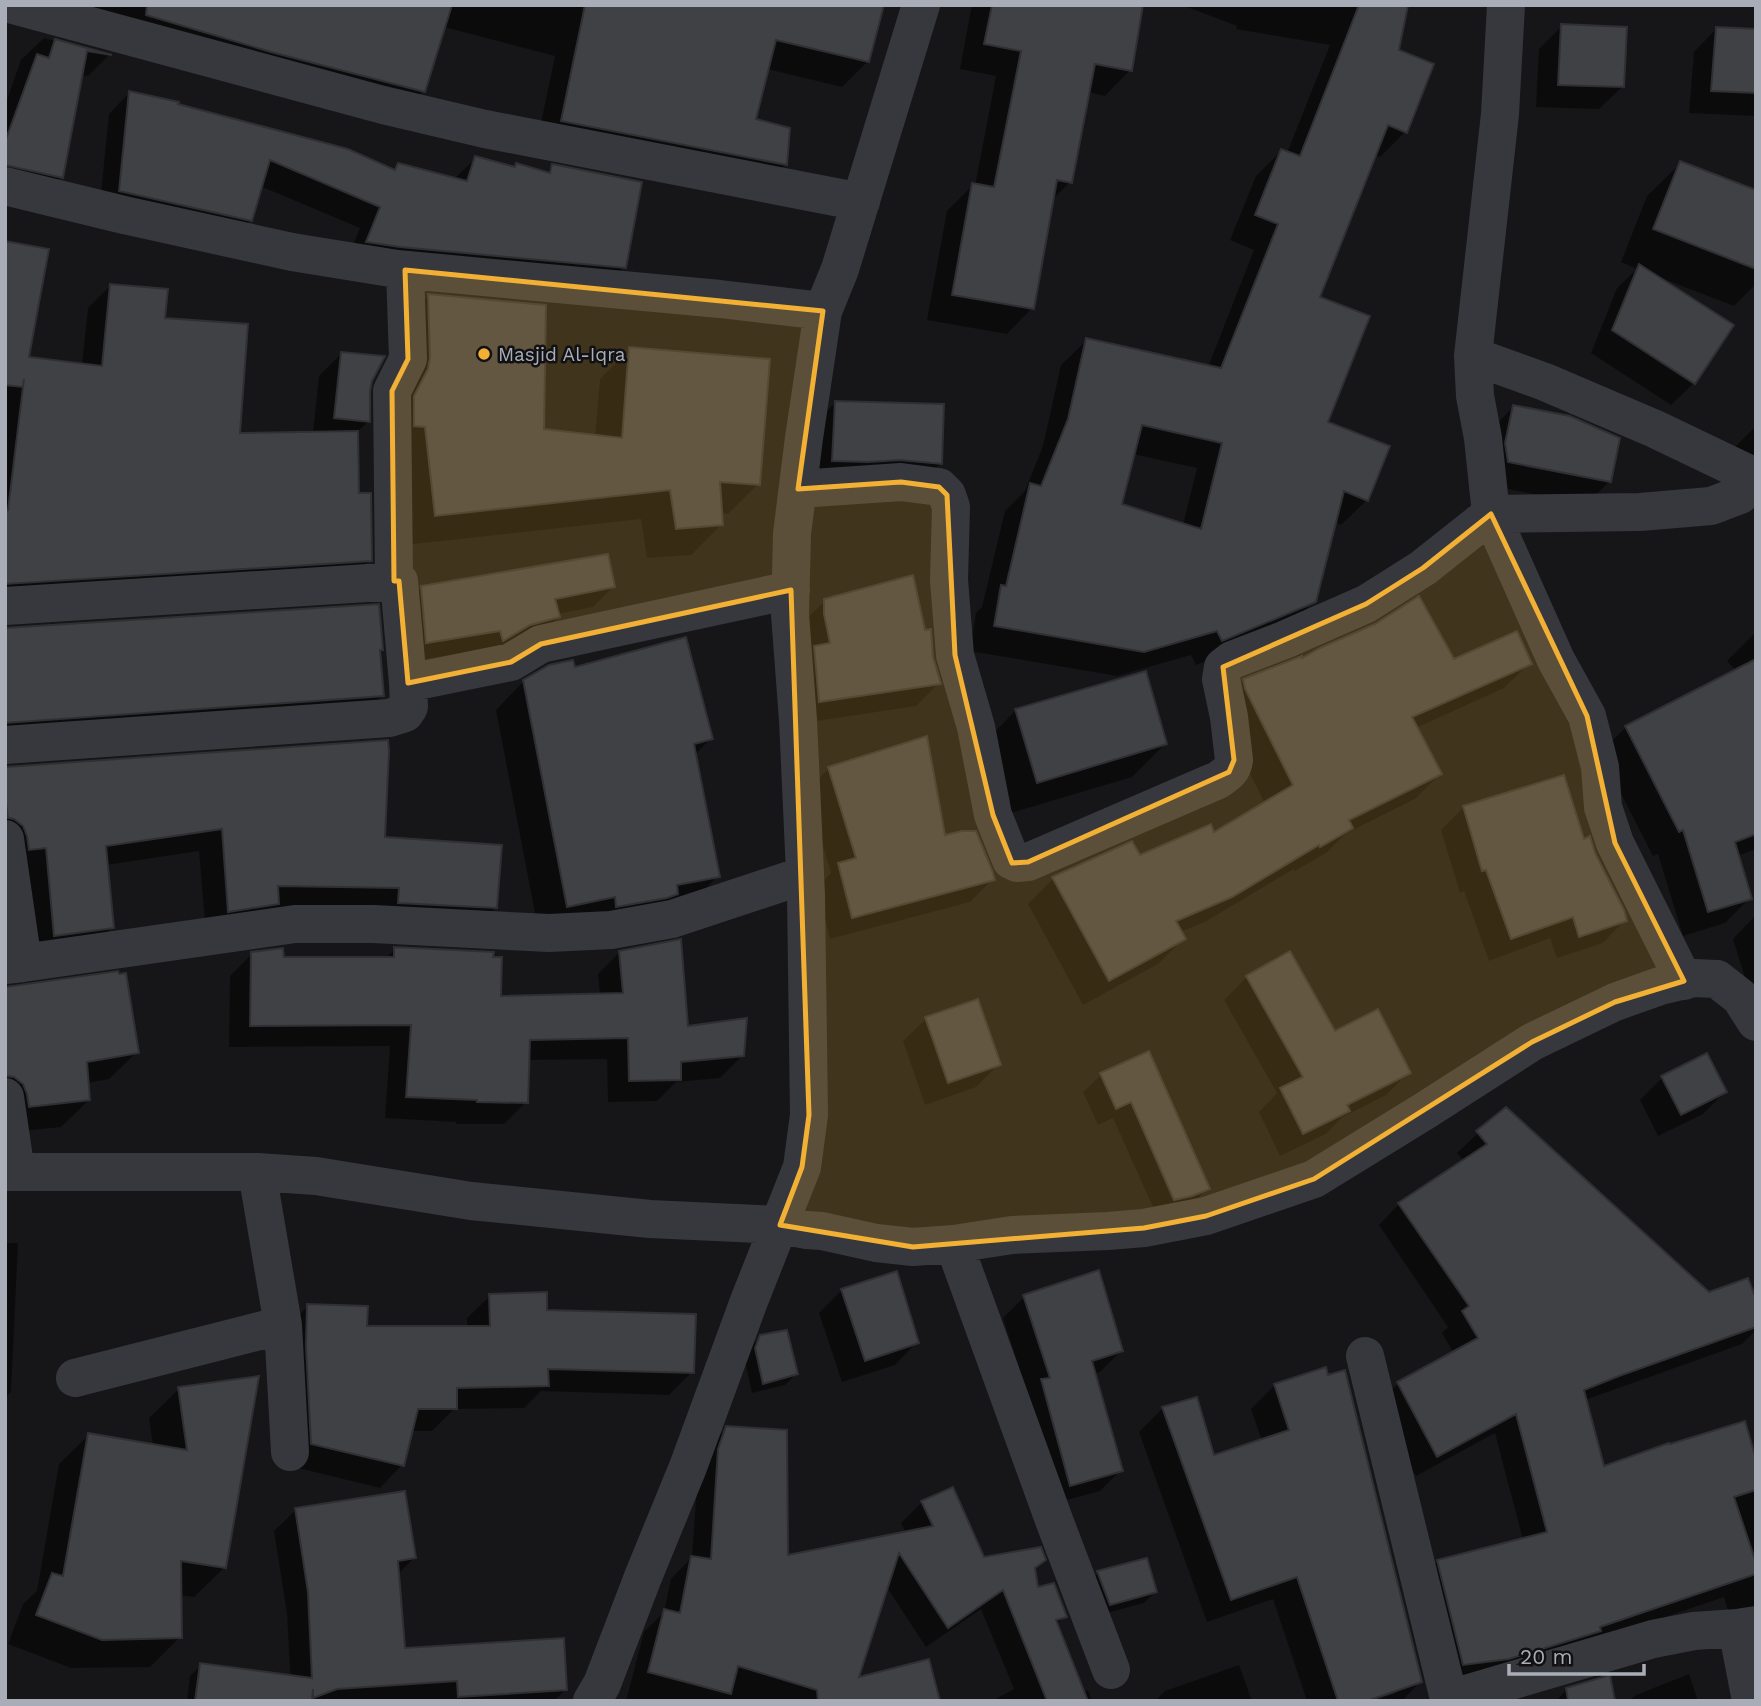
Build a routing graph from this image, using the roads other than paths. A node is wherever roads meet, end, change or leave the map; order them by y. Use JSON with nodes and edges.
{"nodes":[{"id":1,"x":13,"y":5,"type":"edge"},
{"id":2,"x":921,"y":5,"type":"edge"},
{"id":3,"x":1506,"y":5,"type":"edge"},
{"id":4,"x":5,"y":187,"type":"edge"},
{"id":5,"x":862,"y":202,"type":"junction"},
{"id":6,"x":405,"y":270,"type":"junction"},
{"id":7,"x":823,"y":311,"type":"junction"},
{"id":8,"x":1473,"y":356,"type":"junction"},
{"id":9,"x":798,"y":489,"type":"junction"},
{"id":10,"x":1491,"y":514,"type":"junction"},
{"id":11,"x":394,"y":581,"type":"junction"},
{"id":12,"x":791,"y":590,"type":"junction"},
{"id":13,"x":5,"y":606,"type":"edge"},
{"id":14,"x":408,"y":683,"type":"junction"},
{"id":15,"x":5,"y":745,"type":"edge"},
{"id":16,"x":5,"y":839,"type":"edge"},
{"id":17,"x":805,"y":875,"type":"junction"},
{"id":18,"x":14,"y":964,"type":"edge"},
{"id":19,"x":1684,"y":981,"type":"junction"},
{"id":20,"x":1756,"y":1023,"type":"edge"},
{"id":21,"x":5,"y":1097,"type":"edge"},
{"id":22,"x":11,"y":1172,"type":"edge"},
{"id":23,"x":257,"y":1172,"type":"junction"},
{"id":24,"x":780,"y":1225,"type":"junction"},
{"id":25,"x":954,"y":1244,"type":"junction"},
{"id":26,"x":283,"y":1325,"type":"junction"},
{"id":27,"x":1366,"y":1356,"type":"dead end"},
{"id":28,"x":75,"y":1378,"type":"dead end"},
{"id":29,"x":289,"y":1452,"type":"dead end"},
{"id":30,"x":1746,"y":1626,"type":"edge"},
{"id":31,"x":1111,"y":1670,"type":"dead end"},
{"id":32,"x":1447,"y":1700,"type":"edge"},
{"id":33,"x":592,"y":1701,"type":"edge"},
{"id":34,"x":1751,"y":1701,"type":"edge"}],
"edges":[{"from":1,"to":5,"type":"street"},
{"from":2,"to":5,"type":"street"},
{"from":3,"to":8,"type":"street"},
{"from":4,"to":6,"type":"street"},
{"from":5,"to":7,"type":"street"},
{"from":6,"to":7,"type":"street"},
{"from":6,"to":11,"type":"street"},
{"from":7,"to":9,"type":"street"},
{"from":8,"to":10,"type":"street"},
{"from":8,"to":10,"type":"street"},
{"from":9,"to":10,"type":"street"},
{"from":9,"to":12,"type":"street"},
{"from":10,"to":19,"type":"street"},
{"from":11,"to":13,"type":"street"},
{"from":11,"to":14,"type":"street"},
{"from":12,"to":14,"type":"street"},
{"from":12,"to":17,"type":"street"},
{"from":14,"to":15,"type":"street"},
{"from":16,"to":18,"type":"street"},
{"from":17,"to":18,"type":"street"},
{"from":17,"to":24,"type":"street"},
{"from":19,"to":20,"type":"street"},
{"from":19,"to":25,"type":"street"},
{"from":21,"to":22,"type":"street"},
{"from":22,"to":23,"type":"street"},
{"from":23,"to":24,"type":"street"},
{"from":23,"to":26,"type":"street"},
{"from":24,"to":25,"type":"street"},
{"from":24,"to":33,"type":"street"},
{"from":25,"to":31,"type":"street"},
{"from":26,"to":28,"type":"street"},
{"from":26,"to":29,"type":"street"},
{"from":27,"to":32,"type":"street"},
{"from":30,"to":32,"type":"street"},
{"from":30,"to":34,"type":"street"}]}
